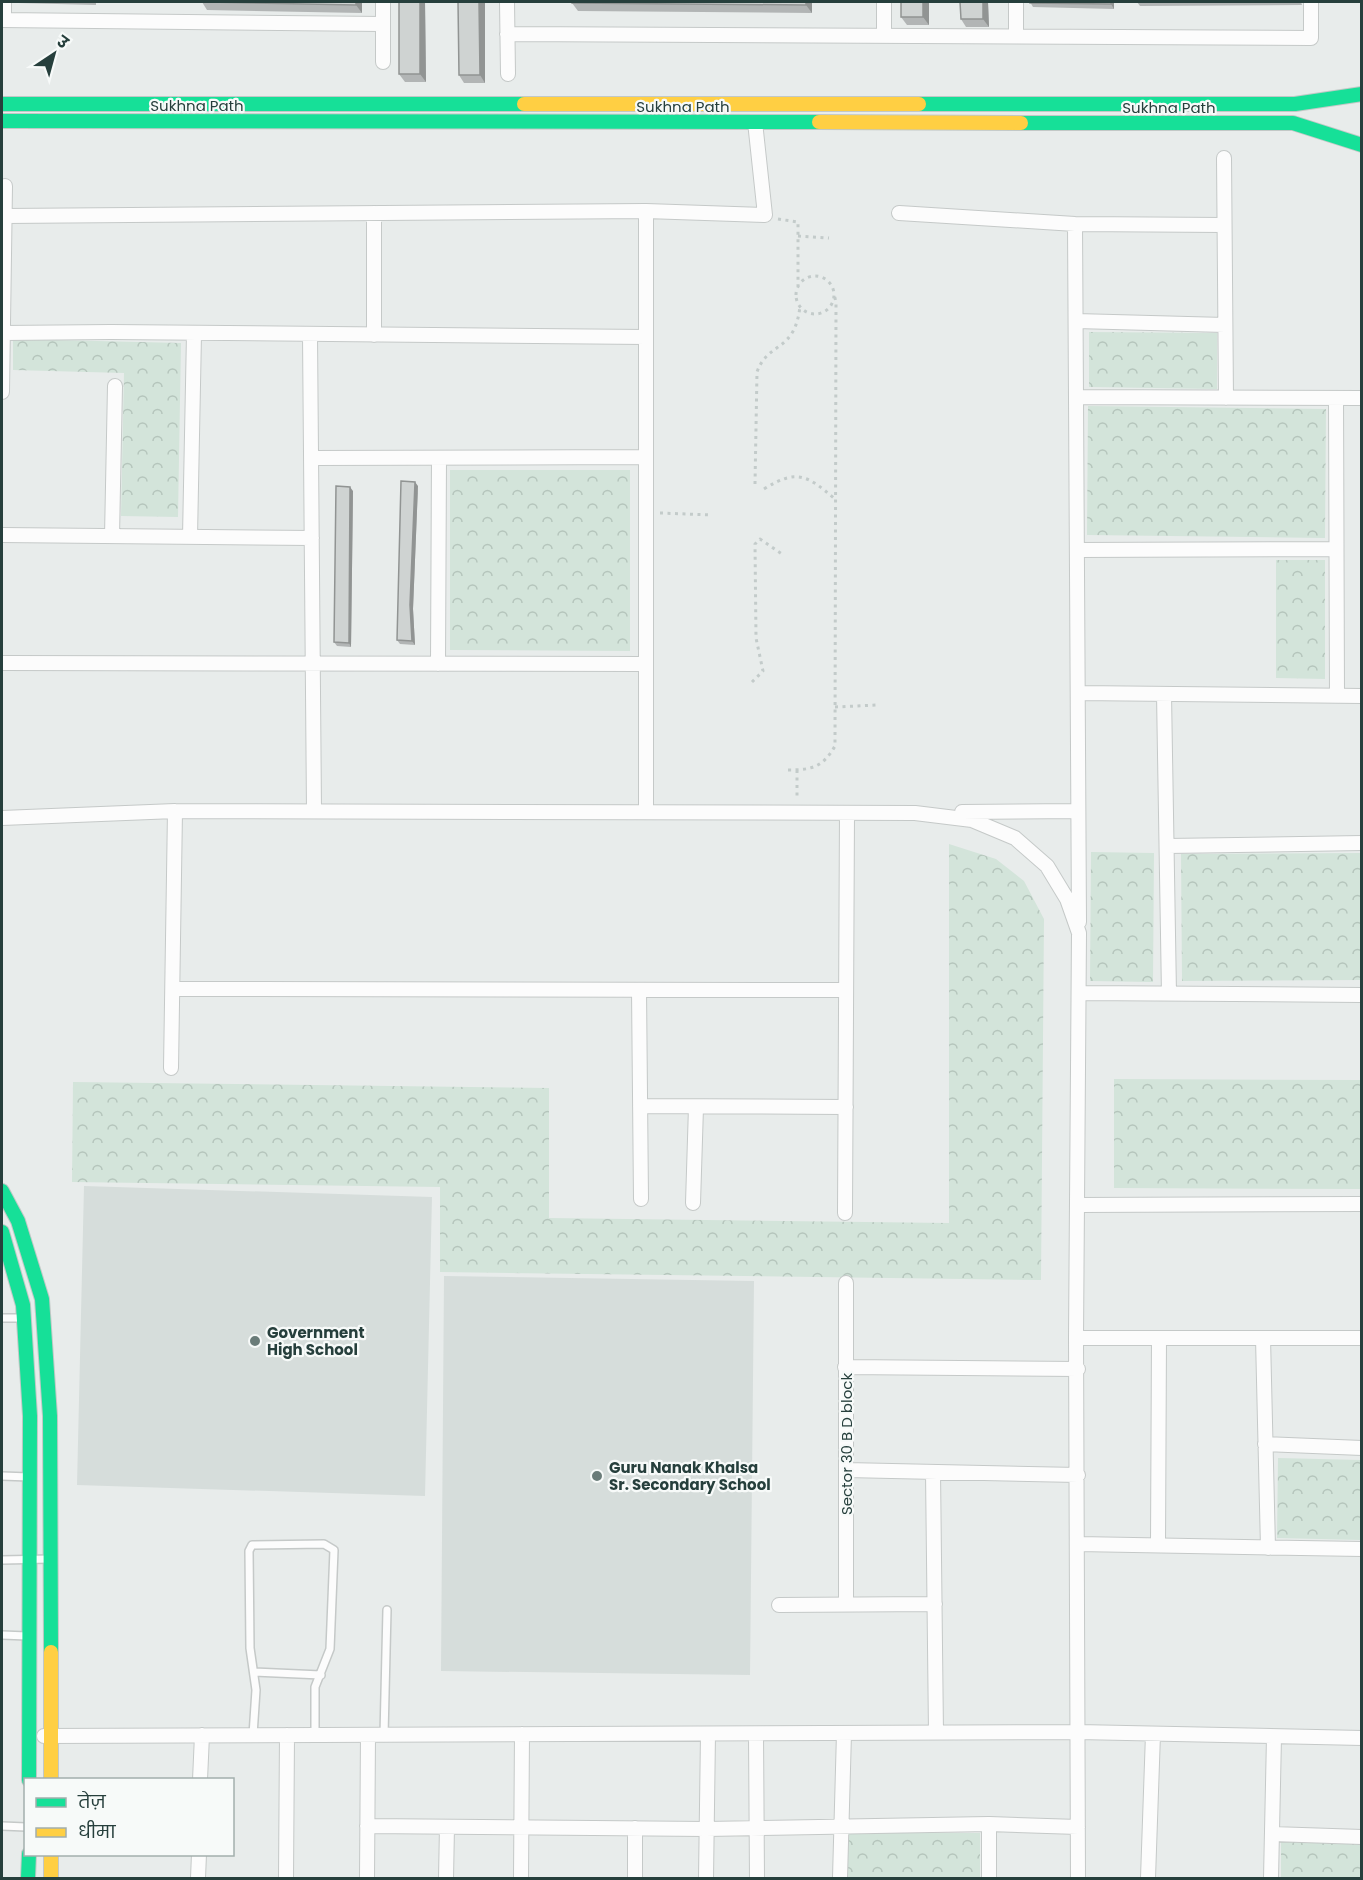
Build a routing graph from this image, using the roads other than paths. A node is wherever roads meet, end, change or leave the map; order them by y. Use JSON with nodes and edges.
{"nodes":[{"id":1,"x":4,"y":2,"type":"edge"},
{"id":2,"x":383,"y":2,"type":"edge"},
{"id":3,"x":507,"y":2,"type":"edge"},
{"id":4,"x":884,"y":2,"type":"edge"},
{"id":5,"x":1016,"y":2,"type":"edge"},
{"id":6,"x":1311,"y":2,"type":"edge"},
{"id":7,"x":3,"y":20,"type":"edge"},
{"id":8,"x":383,"y":24,"type":"junction"},
{"id":9,"x":507,"y":34,"type":"junction"},
{"id":10,"x":884,"y":36,"type":"junction"},
{"id":11,"x":1016,"y":36,"type":"junction"},
{"id":12,"x":383,"y":62,"type":"dead end"},
{"id":13,"x":508,"y":74,"type":"dead end"},
{"id":14,"x":1362,"y":94,"type":"edge"},
{"id":15,"x":2,"y":104,"type":"edge"},
{"id":16,"x":2,"y":121,"type":"edge"},
{"id":17,"x":755,"y":122,"type":"junction"},
{"id":18,"x":1362,"y":145,"type":"edge"},
{"id":19,"x":1224,"y":158,"type":"dead end"},
{"id":20,"x":5,"y":186,"type":"dead end"},
{"id":21,"x":646,"y":211,"type":"junction"},
{"id":22,"x":374,"y":213,"type":"junction"},
{"id":23,"x":899,"y":213,"type":"dead end"},
{"id":24,"x":5,"y":216,"type":"junction"},
{"id":25,"x":1075,"y":224,"type":"junction"},
{"id":26,"x":1224,"y":225,"type":"junction"},
{"id":27,"x":1076,"y":321,"type":"junction"},
{"id":28,"x":1225,"y":325,"type":"junction"},
{"id":29,"x":3,"y":333,"type":"edge"},
{"id":30,"x":194,"y":334,"type":"junction"},
{"id":31,"x":310,"y":335,"type":"junction"},
{"id":32,"x":374,"y":335,"type":"junction"},
{"id":33,"x":646,"y":337,"type":"junction"},
{"id":34,"x":114,"y":386,"type":"dead end"},
{"id":35,"x":2,"y":392,"type":"edge"},
{"id":36,"x":1076,"y":397,"type":"junction"},
{"id":37,"x":1226,"y":398,"type":"junction"},
{"id":38,"x":1336,"y":398,"type":"junction"},
{"id":39,"x":1362,"y":398,"type":"edge"},
{"id":40,"x":646,"y":457,"type":"junction"},
{"id":41,"x":311,"y":458,"type":"junction"},
{"id":42,"x":439,"y":458,"type":"junction"},
{"id":43,"x":2,"y":535,"type":"edge"},
{"id":44,"x":112,"y":536,"type":"junction"},
{"id":45,"x":190,"y":537,"type":"junction"},
{"id":46,"x":312,"y":538,"type":"junction"},
{"id":47,"x":1336,"y":549,"type":"junction"},
{"id":48,"x":1077,"y":550,"type":"junction"},
{"id":49,"x":2,"y":663,"type":"edge"},
{"id":50,"x":313,"y":664,"type":"junction"},
{"id":51,"x":438,"y":664,"type":"junction"},
{"id":52,"x":646,"y":664,"type":"junction"},
{"id":53,"x":1078,"y":693,"type":"junction"},
{"id":54,"x":1164,"y":694,"type":"junction"},
{"id":55,"x":1337,"y":696,"type":"junction"},
{"id":56,"x":1362,"y":696,"type":"edge"},
{"id":57,"x":175,"y":811,"type":"junction"},
{"id":58,"x":314,"y":811,"type":"junction"},
{"id":59,"x":1078,"y":811,"type":"junction"},
{"id":60,"x":646,"y":812,"type":"junction"},
{"id":61,"x":847,"y":813,"type":"junction"},
{"id":62,"x":915,"y":813,"type":"junction"},
{"id":63,"x":2,"y":818,"type":"edge"},
{"id":64,"x":1362,"y":843,"type":"edge"},
{"id":65,"x":1167,"y":846,"type":"junction"},
{"id":66,"x":1079,"y":933,"type":"junction"},
{"id":67,"x":173,"y":989,"type":"junction"},
{"id":68,"x":639,"y":990,"type":"junction"},
{"id":69,"x":846,"y":990,"type":"junction"},
{"id":70,"x":1079,"y":993,"type":"junction"},
{"id":71,"x":1169,"y":994,"type":"junction"},
{"id":72,"x":1362,"y":996,"type":"edge"},
{"id":73,"x":171,"y":1068,"type":"dead end"},
{"id":74,"x":640,"y":1106,"type":"junction"},
{"id":75,"x":696,"y":1107,"type":"junction"},
{"id":76,"x":846,"y":1107,"type":"junction"},
{"id":77,"x":2,"y":1191,"type":"edge"},
{"id":78,"x":641,"y":1199,"type":"dead end"},
{"id":79,"x":693,"y":1203,"type":"dead end"},
{"id":80,"x":1362,"y":1204,"type":"edge"},
{"id":81,"x":1078,"y":1205,"type":"junction"},
{"id":82,"x":845,"y":1213,"type":"dead end"},
{"id":83,"x":2,"y":1232,"type":"edge"},
{"id":84,"x":846,"y":1283,"type":"dead end"},
{"id":85,"x":2,"y":1318,"type":"edge"},
{"id":86,"x":24,"y":1318,"type":"junction"},
{"id":87,"x":1076,"y":1338,"type":"junction"},
{"id":88,"x":1159,"y":1338,"type":"junction"},
{"id":89,"x":1263,"y":1338,"type":"junction"},
{"id":90,"x":1362,"y":1338,"type":"edge"},
{"id":91,"x":846,"y":1366,"type":"junction"},
{"id":92,"x":1078,"y":1369,"type":"junction"},
{"id":93,"x":1266,"y":1444,"type":"junction"},
{"id":94,"x":1362,"y":1448,"type":"edge"},
{"id":95,"x":846,"y":1470,"type":"junction"},
{"id":96,"x":933,"y":1472,"type":"junction"},
{"id":97,"x":1078,"y":1475,"type":"junction"},
{"id":98,"x":2,"y":1476,"type":"edge"},
{"id":99,"x":30,"y":1477,"type":"junction"},
{"id":100,"x":50,"y":1477,"type":"junction"},
{"id":101,"x":1078,"y":1544,"type":"junction"},
{"id":102,"x":1158,"y":1545,"type":"junction"},
{"id":103,"x":1268,"y":1548,"type":"junction"},
{"id":104,"x":1362,"y":1550,"type":"edge"},
{"id":105,"x":30,"y":1559,"type":"junction"},
{"id":106,"x":51,"y":1559,"type":"junction"},
{"id":107,"x":2,"y":1560,"type":"edge"},
{"id":108,"x":935,"y":1604,"type":"junction"},
{"id":109,"x":779,"y":1605,"type":"dead end"},
{"id":110,"x":846,"y":1605,"type":"junction"},
{"id":111,"x":387,"y":1610,"type":"dead end"},
{"id":112,"x":2,"y":1635,"type":"edge"},
{"id":113,"x":29,"y":1636,"type":"junction"},
{"id":114,"x":51,"y":1637,"type":"junction"},
{"id":115,"x":254,"y":1672,"type":"junction"},
{"id":116,"x":321,"y":1675,"type":"junction"},
{"id":117,"x":1078,"y":1732,"type":"junction"},
{"id":118,"x":844,"y":1733,"type":"junction"},
{"id":119,"x":936,"y":1733,"type":"junction"},
{"id":120,"x":522,"y":1734,"type":"junction"},
{"id":121,"x":708,"y":1734,"type":"junction"},
{"id":122,"x":1153,"y":1734,"type":"junction"},
{"id":123,"x":202,"y":1735,"type":"junction"},
{"id":124,"x":253,"y":1735,"type":"junction"},
{"id":125,"x":287,"y":1735,"type":"junction"},
{"id":126,"x":315,"y":1735,"type":"junction"},
{"id":127,"x":368,"y":1735,"type":"junction"},
{"id":128,"x":384,"y":1735,"type":"junction"},
{"id":129,"x":756,"y":1735,"type":"junction"},
{"id":130,"x":30,"y":1736,"type":"junction"},
{"id":131,"x":52,"y":1736,"type":"junction"},
{"id":132,"x":1274,"y":1737,"type":"junction"},
{"id":133,"x":1362,"y":1738,"type":"edge"},
{"id":134,"x":29,"y":1778,"type":"edge"},
{"id":135,"x":51,"y":1778,"type":"edge"},
{"id":136,"x":200,"y":1778,"type":"edge"},
{"id":137,"x":989,"y":1824,"type":"junction"},
{"id":138,"x":841,"y":1825,"type":"junction"},
{"id":139,"x":2,"y":1826,"type":"edge"},
{"id":140,"x":24,"y":1827,"type":"edge"},
{"id":141,"x":367,"y":1827,"type":"junction"},
{"id":142,"x":447,"y":1827,"type":"junction"},
{"id":143,"x":521,"y":1827,"type":"junction"},
{"id":144,"x":1078,"y":1827,"type":"junction"},
{"id":145,"x":634,"y":1828,"type":"junction"},
{"id":146,"x":757,"y":1828,"type":"junction"},
{"id":147,"x":706,"y":1829,"type":"junction"},
{"id":148,"x":1272,"y":1834,"type":"junction"},
{"id":149,"x":1362,"y":1837,"type":"edge"},
{"id":150,"x":28,"y":1856,"type":"edge"},
{"id":151,"x":51,"y":1856,"type":"edge"},
{"id":152,"x":199,"y":1856,"type":"edge"},
{"id":153,"x":28,"y":1878,"type":"edge"},
{"id":154,"x":51,"y":1878,"type":"edge"},
{"id":155,"x":198,"y":1878,"type":"edge"},
{"id":156,"x":286,"y":1878,"type":"edge"},
{"id":157,"x":367,"y":1878,"type":"edge"},
{"id":158,"x":446,"y":1878,"type":"edge"},
{"id":159,"x":521,"y":1878,"type":"edge"},
{"id":160,"x":635,"y":1878,"type":"edge"},
{"id":161,"x":706,"y":1878,"type":"edge"},
{"id":162,"x":758,"y":1878,"type":"edge"},
{"id":163,"x":840,"y":1878,"type":"edge"},
{"id":164,"x":989,"y":1878,"type":"edge"},
{"id":165,"x":1078,"y":1878,"type":"edge"},
{"id":166,"x":1148,"y":1878,"type":"edge"},
{"id":167,"x":1271,"y":1878,"type":"edge"}],
"edges":[{"from":1,"to":7,"type":"street"},
{"from":2,"to":8,"type":"street"},
{"from":3,"to":9,"type":"street"},
{"from":4,"to":10,"type":"street"},
{"from":5,"to":11,"type":"street"},
{"from":6,"to":11,"type":"street"},
{"from":7,"to":8,"type":"street"},
{"from":8,"to":12,"type":"street"},
{"from":9,"to":10,"type":"street"},
{"from":9,"to":13,"type":"street"},
{"from":10,"to":11,"type":"street"},
{"from":14,"to":15,"type":"main road","name":"Sukhna Path"},
{"from":16,"to":17,"type":"main road","name":"Sukhna Path"},
{"from":17,"to":18,"type":"main road","name":"Sukhna Path"},
{"from":17,"to":21,"type":"street"},
{"from":19,"to":26,"type":"street"},
{"from":20,"to":24,"type":"street"},
{"from":21,"to":22,"type":"street"},
{"from":21,"to":33,"type":"street"},
{"from":22,"to":24,"type":"street"},
{"from":22,"to":32,"type":"street"},
{"from":23,"to":25,"type":"street"},
{"from":24,"to":29,"type":"street"},
{"from":25,"to":26,"type":"street"},
{"from":25,"to":27,"type":"street"},
{"from":26,"to":28,"type":"street"},
{"from":27,"to":28,"type":"street"},
{"from":27,"to":36,"type":"street"},
{"from":28,"to":37,"type":"street"},
{"from":29,"to":30,"type":"street"},
{"from":29,"to":35,"type":"street"},
{"from":30,"to":31,"type":"street"},
{"from":30,"to":45,"type":"street"},
{"from":31,"to":32,"type":"street"},
{"from":31,"to":41,"type":"street"},
{"from":32,"to":33,"type":"street"},
{"from":33,"to":40,"type":"street"},
{"from":34,"to":44,"type":"street"},
{"from":36,"to":37,"type":"street"},
{"from":36,"to":48,"type":"street"},
{"from":37,"to":38,"type":"street"},
{"from":38,"to":39,"type":"street"},
{"from":38,"to":47,"type":"street"},
{"from":40,"to":42,"type":"street"},
{"from":40,"to":52,"type":"street"},
{"from":41,"to":42,"type":"street"},
{"from":41,"to":46,"type":"street"},
{"from":42,"to":51,"type":"street"},
{"from":43,"to":44,"type":"street"},
{"from":44,"to":45,"type":"street"},
{"from":45,"to":46,"type":"street"},
{"from":46,"to":50,"type":"street"},
{"from":47,"to":48,"type":"street"},
{"from":47,"to":55,"type":"street"},
{"from":48,"to":53,"type":"street"},
{"from":49,"to":50,"type":"street"},
{"from":50,"to":51,"type":"street"},
{"from":50,"to":58,"type":"street"},
{"from":51,"to":52,"type":"street"},
{"from":52,"to":60,"type":"street"},
{"from":53,"to":54,"type":"street"},
{"from":53,"to":59,"type":"street"},
{"from":54,"to":55,"type":"street"},
{"from":54,"to":65,"type":"street"},
{"from":55,"to":56,"type":"street"},
{"from":57,"to":58,"type":"street"},
{"from":57,"to":63,"type":"street"},
{"from":57,"to":67,"type":"street"},
{"from":58,"to":60,"type":"street"},
{"from":59,"to":62,"type":"street"},
{"from":59,"to":66,"type":"street"},
{"from":60,"to":61,"type":"street"},
{"from":61,"to":62,"type":"street"},
{"from":61,"to":69,"type":"street"},
{"from":62,"to":66,"type":"street"},
{"from":64,"to":65,"type":"street"},
{"from":65,"to":71,"type":"street"},
{"from":66,"to":70,"type":"street"},
{"from":67,"to":68,"type":"street"},
{"from":67,"to":73,"type":"street"},
{"from":68,"to":69,"type":"street"},
{"from":68,"to":74,"type":"street"},
{"from":69,"to":76,"type":"street"},
{"from":70,"to":71,"type":"street"},
{"from":70,"to":81,"type":"street"},
{"from":71,"to":72,"type":"street"},
{"from":74,"to":75,"type":"street"},
{"from":74,"to":78,"type":"street"},
{"from":75,"to":76,"type":"street"},
{"from":75,"to":79,"type":"street"},
{"from":76,"to":82,"type":"street"},
{"from":77,"to":100,"type":"main road"},
{"from":80,"to":81,"type":"street"},
{"from":81,"to":87,"type":"street"},
{"from":83,"to":86,"type":"main road"},
{"from":84,"to":91,"type":"street","name":"Sector 30 B D block"},
{"from":85,"to":86,"type":"lane"},
{"from":86,"to":99,"type":"main road"},
{"from":87,"to":88,"type":"street"},
{"from":87,"to":92,"type":"street"},
{"from":88,"to":89,"type":"street"},
{"from":88,"to":102,"type":"street"},
{"from":89,"to":90,"type":"street"},
{"from":89,"to":93,"type":"street"},
{"from":91,"to":92,"type":"street"},
{"from":91,"to":95,"type":"street","name":"Sector 30 B D block"},
{"from":92,"to":97,"type":"street"},
{"from":93,"to":94,"type":"street"},
{"from":93,"to":103,"type":"street"},
{"from":95,"to":96,"type":"street"},
{"from":95,"to":110,"type":"street","name":"Sector 30 B D block"},
{"from":96,"to":97,"type":"street"},
{"from":96,"to":108,"type":"street"},
{"from":97,"to":101,"type":"street"},
{"from":98,"to":99,"type":"lane"},
{"from":99,"to":100,"type":"lane"},
{"from":99,"to":105,"type":"main road"},
{"from":100,"to":106,"type":"main road"},
{"from":101,"to":102,"type":"street"},
{"from":101,"to":117,"type":"street"},
{"from":102,"to":103,"type":"street"},
{"from":103,"to":104,"type":"street"},
{"from":105,"to":106,"type":"lane"},
{"from":105,"to":107,"type":"lane"},
{"from":105,"to":113,"type":"main road"},
{"from":106,"to":114,"type":"main road"},
{"from":108,"to":110,"type":"street"},
{"from":108,"to":119,"type":"street"},
{"from":109,"to":110,"type":"street"},
{"from":111,"to":128,"type":"lane"},
{"from":112,"to":113,"type":"lane"},
{"from":113,"to":114,"type":"lane"},
{"from":113,"to":130,"type":"main road"},
{"from":114,"to":131,"type":"main road"},
{"from":115,"to":116,"type":"lane"},
{"from":115,"to":116,"type":"lane"},
{"from":115,"to":124,"type":"lane"},
{"from":116,"to":126,"type":"lane"},
{"from":117,"to":119,"type":"street"},
{"from":117,"to":122,"type":"street"},
{"from":117,"to":144,"type":"street"},
{"from":118,"to":119,"type":"street"},
{"from":118,"to":129,"type":"street"},
{"from":118,"to":138,"type":"street"},
{"from":120,"to":121,"type":"street"},
{"from":120,"to":128,"type":"street"},
{"from":120,"to":143,"type":"street"},
{"from":121,"to":129,"type":"street"},
{"from":121,"to":147,"type":"street"},
{"from":122,"to":132,"type":"street"},
{"from":122,"to":166,"type":"street"},
{"from":123,"to":124,"type":"street"},
{"from":123,"to":131,"type":"street"},
{"from":123,"to":136,"type":"street"},
{"from":124,"to":125,"type":"street"},
{"from":125,"to":126,"type":"street"},
{"from":125,"to":156,"type":"street"},
{"from":126,"to":127,"type":"street"},
{"from":127,"to":128,"type":"street"},
{"from":127,"to":141,"type":"street"},
{"from":129,"to":146,"type":"street"},
{"from":130,"to":131,"type":"street"},
{"from":130,"to":134,"type":"main road"},
{"from":131,"to":135,"type":"main road"},
{"from":132,"to":133,"type":"street"},
{"from":132,"to":148,"type":"street"},
{"from":137,"to":138,"type":"street"},
{"from":137,"to":144,"type":"street"},
{"from":137,"to":164,"type":"street"},
{"from":138,"to":146,"type":"street"},
{"from":138,"to":163,"type":"street"},
{"from":139,"to":140,"type":"lane"},
{"from":141,"to":142,"type":"street"},
{"from":141,"to":157,"type":"street"},
{"from":142,"to":143,"type":"street"},
{"from":142,"to":158,"type":"street"},
{"from":143,"to":145,"type":"street"},
{"from":143,"to":159,"type":"street"},
{"from":144,"to":165,"type":"street"},
{"from":145,"to":147,"type":"street"},
{"from":145,"to":160,"type":"street"},
{"from":146,"to":147,"type":"street"},
{"from":146,"to":162,"type":"street"},
{"from":147,"to":161,"type":"street"},
{"from":148,"to":149,"type":"street"},
{"from":148,"to":167,"type":"street"},
{"from":150,"to":153,"type":"main road"},
{"from":151,"to":154,"type":"main road"},
{"from":152,"to":155,"type":"street"}]}
